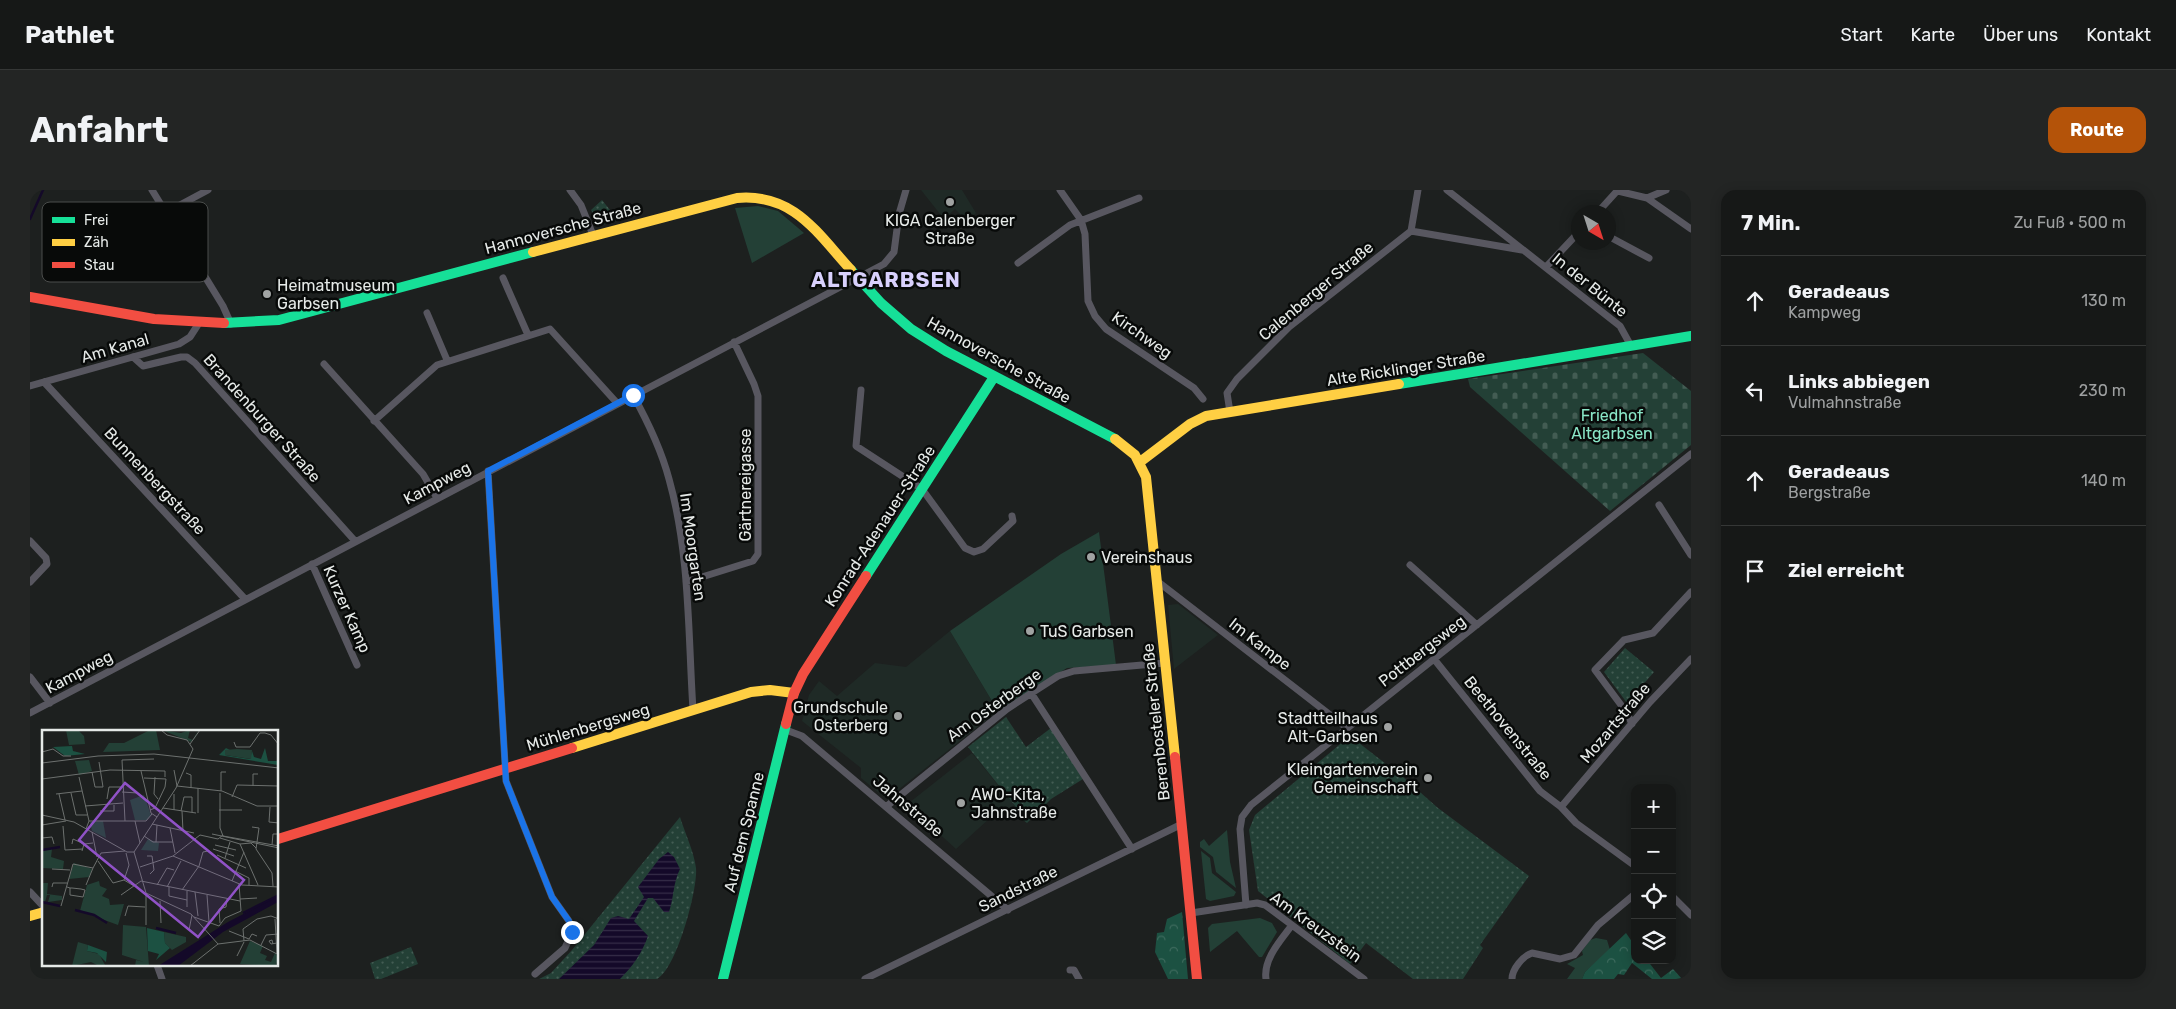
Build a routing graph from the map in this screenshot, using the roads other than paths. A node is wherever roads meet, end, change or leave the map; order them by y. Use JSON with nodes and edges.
{"nodes":[{"id":1,"x":152,"y":190,"type":"edge"},
{"id":2,"x":208,"y":190,"type":"edge"},
{"id":3,"x":570,"y":190,"type":"edge"},
{"id":4,"x":906,"y":190,"type":"edge"},
{"id":5,"x":1060,"y":190,"type":"edge"},
{"id":6,"x":1418,"y":190,"type":"edge"},
{"id":7,"x":1447,"y":190,"type":"edge"},
{"id":8,"x":1666,"y":190,"type":"edge"},
{"id":9,"x":1618,"y":191,"type":"edge"},
{"id":10,"x":765,"y":194,"type":"edge"},
{"id":11,"x":1139,"y":198,"type":"dead end"},
{"id":12,"x":1647,"y":198,"type":"junction"},
{"id":13,"x":159,"y":202,"type":"edge"},
{"id":14,"x":186,"y":202,"type":"edge"},
{"id":15,"x":1605,"y":205,"type":"edge"},
{"id":16,"x":1082,"y":220,"type":"junction"},
{"id":17,"x":1691,"y":229,"type":"edge"},
{"id":18,"x":1411,"y":231,"type":"junction"},
{"id":19,"x":593,"y":235,"type":"junction"},
{"id":20,"x":1616,"y":240,"type":"edge"},
{"id":21,"x":1571,"y":241,"type":"edge"},
{"id":22,"x":1524,"y":251,"type":"junction"},
{"id":23,"x":1649,"y":258,"type":"dead end"},
{"id":24,"x":1018,"y":263,"type":"dead end"},
{"id":25,"x":1546,"y":268,"type":"junction"},
{"id":26,"x":857,"y":277,"type":"junction"},
{"id":27,"x":503,"y":278,"type":"dead end"},
{"id":28,"x":208,"y":281,"type":"edge"},
{"id":29,"x":30,"y":297,"type":"edge"},
{"id":30,"x":427,"y":313,"type":"dead end"},
{"id":31,"x":198,"y":323,"type":"junction"},
{"id":32,"x":231,"y":324,"type":"junction"},
{"id":33,"x":528,"y":335,"type":"junction"},
{"id":34,"x":1691,"y":336,"type":"edge"},
{"id":35,"x":734,"y":342,"type":"junction"},
{"id":36,"x":1631,"y":346,"type":"junction"},
{"id":37,"x":133,"y":357,"type":"junction"},
{"id":38,"x":447,"y":360,"type":"junction"},
{"id":39,"x":324,"y":364,"type":"dead end"},
{"id":40,"x":994,"y":377,"type":"junction"},
{"id":41,"x":44,"y":382,"type":"junction"},
{"id":42,"x":30,"y":386,"type":"edge"},
{"id":43,"x":861,"y":390,"type":"dead end"},
{"id":44,"x":633,"y":395,"type":"junction"},
{"id":45,"x":1203,"y":399,"type":"dead end"},
{"id":46,"x":617,"y":403,"type":"junction"},
{"id":47,"x":1230,"y":412,"type":"junction"},
{"id":48,"x":374,"y":421,"type":"junction"},
{"id":49,"x":1691,"y":454,"type":"edge"},
{"id":50,"x":1140,"y":462,"type":"junction"},
{"id":51,"x":488,"y":471,"type":"junction"},
{"id":52,"x":922,"y":489,"type":"junction"},
{"id":53,"x":437,"y":498,"type":"junction"},
{"id":54,"x":1659,"y":505,"type":"dead end"},
{"id":55,"x":1012,"y":516,"type":"dead end"},
{"id":56,"x":30,"y":541,"type":"edge"},
{"id":57,"x":355,"y":541,"type":"junction"},
{"id":58,"x":1691,"y":555,"type":"edge"},
{"id":59,"x":312,"y":564,"type":"junction"},
{"id":60,"x":1410,"y":565,"type":"dead end"},
{"id":61,"x":1157,"y":581,"type":"junction"},
{"id":62,"x":30,"y":582,"type":"edge"},
{"id":63,"x":686,"y":582,"type":"junction"},
{"id":64,"x":1691,"y":592,"type":"edge"},
{"id":65,"x":245,"y":599,"type":"junction"},
{"id":66,"x":1477,"y":625,"type":"junction"},
{"id":67,"x":1434,"y":659,"type":"junction"},
{"id":68,"x":1691,"y":659,"type":"edge"},
{"id":69,"x":1164,"y":663,"type":"junction"},
{"id":70,"x":357,"y":665,"type":"dead end"},
{"id":71,"x":30,"y":677,"type":"edge"},
{"id":72,"x":794,"y":693,"type":"junction"},
{"id":73,"x":1031,"y":693,"type":"junction"},
{"id":74,"x":50,"y":702,"type":"junction"},
{"id":75,"x":693,"y":710,"type":"junction"},
{"id":76,"x":30,"y":713,"type":"edge"},
{"id":77,"x":1632,"y":724,"type":"junction"},
{"id":78,"x":1347,"y":728,"type":"junction"},
{"id":79,"x":786,"y":730,"type":"junction"},
{"id":80,"x":506,"y":768,"type":"junction"},
{"id":81,"x":887,"y":806,"type":"junction"},
{"id":82,"x":1561,"y":808,"type":"junction"},
{"id":83,"x":1182,"y":824,"type":"junction"},
{"id":84,"x":279,"y":839,"type":"edge"},
{"id":85,"x":1132,"y":849,"type":"junction"},
{"id":86,"x":1631,"y":863,"type":"edge"},
{"id":87,"x":30,"y":892,"type":"edge"},
{"id":88,"x":1631,"y":897,"type":"edge"},
{"id":89,"x":1676,"y":900,"type":"edge"},
{"id":90,"x":42,"y":905,"type":"edge"},
{"id":91,"x":1246,"y":905,"type":"junction"},
{"id":92,"x":1008,"y":910,"type":"junction"},
{"id":93,"x":1191,"y":913,"type":"junction"},
{"id":94,"x":1691,"y":915,"type":"edge"},
{"id":95,"x":1292,"y":924,"type":"junction"},
{"id":96,"x":157,"y":966,"type":"edge"},
{"id":97,"x":1070,"y":970,"type":"dead end"},
{"id":98,"x":535,"y":974,"type":"dead end"},
{"id":99,"x":878,"y":976,"type":"edge"},
{"id":100,"x":162,"y":979,"type":"edge"},
{"id":101,"x":723,"y":979,"type":"edge"},
{"id":102,"x":865,"y":979,"type":"edge"},
{"id":103,"x":1079,"y":979,"type":"edge"},
{"id":104,"x":1197,"y":979,"type":"edge"},
{"id":105,"x":1266,"y":979,"type":"edge"},
{"id":106,"x":1364,"y":979,"type":"edge"},
{"id":107,"x":1512,"y":979,"type":"edge"}],
"edges":[{"from":1,"to":13,"type":"street"},
{"from":2,"to":14,"type":"street"},
{"from":3,"to":19,"type":"street"},
{"from":4,"to":26,"type":"street"},
{"from":5,"to":16,"type":"street","name":"Kirchweg"},
{"from":6,"to":18,"type":"street"},
{"from":7,"to":22,"type":"street","name":"In der Bünte"},
{"from":8,"to":12,"type":"street"},
{"from":9,"to":12,"type":"street"},
{"from":9,"to":15,"type":"street"},
{"from":10,"to":19,"type":"main road","name":"Hannoversche Straße"},
{"from":10,"to":26,"type":"main road","name":"Hannoversche Straße"},
{"from":11,"to":16,"type":"street"},
{"from":12,"to":17,"type":"street"},
{"from":16,"to":24,"type":"street"},
{"from":16,"to":45,"type":"street","name":"Kirchweg"},
{"from":18,"to":22,"type":"street","name":"In der Bünte"},
{"from":18,"to":47,"type":"street","name":"Calenberger Straße"},
{"from":19,"to":32,"type":"main road","name":"Hannoversche Straße"},
{"from":20,"to":23,"type":"street"},
{"from":21,"to":25,"type":"street"},
{"from":22,"to":25,"type":"street","name":"In der Bünte"},
{"from":25,"to":36,"type":"street","name":"In der Bünte"},
{"from":26,"to":35,"type":"street","name":"Kampweg"},
{"from":26,"to":40,"type":"main road","name":"Hannoversche Straße"},
{"from":27,"to":33,"type":"street"},
{"from":28,"to":32,"type":"street"},
{"from":29,"to":31,"type":"main road","name":"Hannoversche Straße"},
{"from":30,"to":38,"type":"street"},
{"from":31,"to":32,"type":"main road","name":"Hannoversche Straße"},
{"from":31,"to":37,"type":"street","name":"Am Kanal"},
{"from":33,"to":38,"type":"street"},
{"from":33,"to":46,"type":"street"},
{"from":34,"to":36,"type":"main road","name":"Alte Ricklinger Straße"},
{"from":35,"to":44,"type":"street","name":"Kampweg"},
{"from":35,"to":63,"type":"street","name":"Gärtnereigasse"},
{"from":36,"to":47,"type":"main road","name":"Alte Ricklinger Straße"},
{"from":37,"to":41,"type":"street","name":"Am Kanal"},
{"from":37,"to":57,"type":"street","name":"Brandenburger Straße"},
{"from":38,"to":48,"type":"street"},
{"from":39,"to":48,"type":"street"},
{"from":40,"to":50,"type":"main road","name":"Hannoversche Straße"},
{"from":40,"to":52,"type":"main road","name":"Konrad-Adenauer-Straße"},
{"from":41,"to":42,"type":"street","name":"Am Kanal"},
{"from":41,"to":65,"type":"street","name":"Bunnenbergstraße"},
{"from":43,"to":52,"type":"street"},
{"from":44,"to":46,"type":"street","name":"Kampweg"},
{"from":44,"to":63,"type":"street","name":"Im Moorgarten"},
{"from":46,"to":51,"type":"street","name":"Kampweg"},
{"from":47,"to":50,"type":"main road","name":"Alte Ricklinger Straße"},
{"from":48,"to":53,"type":"street"},
{"from":49,"to":66,"type":"street","name":"Pottbergsweg"},
{"from":50,"to":61,"type":"main road","name":"Berenbosteler Straße"},
{"from":51,"to":53,"type":"street","name":"Kampweg"},
{"from":51,"to":80,"type":"street"},
{"from":52,"to":55,"type":"street"},
{"from":52,"to":72,"type":"main road","name":"Konrad-Adenauer-Straße"},
{"from":53,"to":57,"type":"street","name":"Kampweg"},
{"from":54,"to":58,"type":"street"},
{"from":56,"to":62,"type":"street"},
{"from":57,"to":59,"type":"street","name":"Kampweg"},
{"from":59,"to":65,"type":"street","name":"Kampweg"},
{"from":59,"to":70,"type":"street","name":"Kurzer Kamp"},
{"from":60,"to":66,"type":"street"},
{"from":61,"to":69,"type":"main road","name":"Berenbosteler Straße"},
{"from":61,"to":78,"type":"street","name":"Im Kampe"},
{"from":63,"to":75,"type":"street","name":"Im Moorgarten"},
{"from":64,"to":77,"type":"street"},
{"from":65,"to":74,"type":"street","name":"Kampweg"},
{"from":66,"to":67,"type":"street","name":"Pottbergsweg"},
{"from":67,"to":78,"type":"street","name":"Pottbergsweg"},
{"from":67,"to":82,"type":"street","name":"Beethovenstraße"},
{"from":68,"to":77,"type":"street","name":"Mozartstraße"},
{"from":69,"to":73,"type":"street","name":"Am Osterberge"},
{"from":69,"to":83,"type":"main road","name":"Berenbosteler Straße"},
{"from":71,"to":74,"type":"street"},
{"from":72,"to":75,"type":"main road","name":"Mühlenbergsweg"},
{"from":72,"to":79,"type":"main road","name":"Auf dem Spanne"},
{"from":73,"to":81,"type":"street","name":"Am Osterberge"},
{"from":73,"to":85,"type":"street"},
{"from":74,"to":76,"type":"street","name":"Kampweg"},
{"from":75,"to":80,"type":"main road","name":"Mühlenbergsweg"},
{"from":77,"to":82,"type":"street","name":"Mozartstraße"},
{"from":78,"to":91,"type":"street","name":"Pottbergsweg"},
{"from":79,"to":81,"type":"street","name":"Jahnstraße"},
{"from":79,"to":101,"type":"main road","name":"Auf dem Spanne"},
{"from":80,"to":84,"type":"main road","name":"Mühlenbergsweg"},
{"from":80,"to":98,"type":"street"},
{"from":81,"to":92,"type":"street","name":"Jahnstraße"},
{"from":82,"to":86,"type":"street","name":"Beethovenstraße"},
{"from":83,"to":85,"type":"street","name":"Sandstraße"},
{"from":83,"to":93,"type":"main road","name":"Berenbosteler Straße"},
{"from":85,"to":92,"type":"street","name":"Sandstraße"},
{"from":87,"to":90,"type":"street"},
{"from":88,"to":107,"type":"street"},
{"from":89,"to":94,"type":"street"},
{"from":91,"to":93,"type":"street","name":"Am Kreuzstein"},
{"from":91,"to":95,"type":"street","name":"Am Kreuzstein"},
{"from":92,"to":99,"type":"street","name":"Sandstraße"},
{"from":93,"to":104,"type":"main road","name":"Berenbosteler Straße"},
{"from":95,"to":105,"type":"street"},
{"from":95,"to":106,"type":"street","name":"Am Kreuzstein"},
{"from":96,"to":100,"type":"street"},
{"from":97,"to":103,"type":"street"},
{"from":99,"to":102,"type":"street","name":"Sandstraße"}]}
